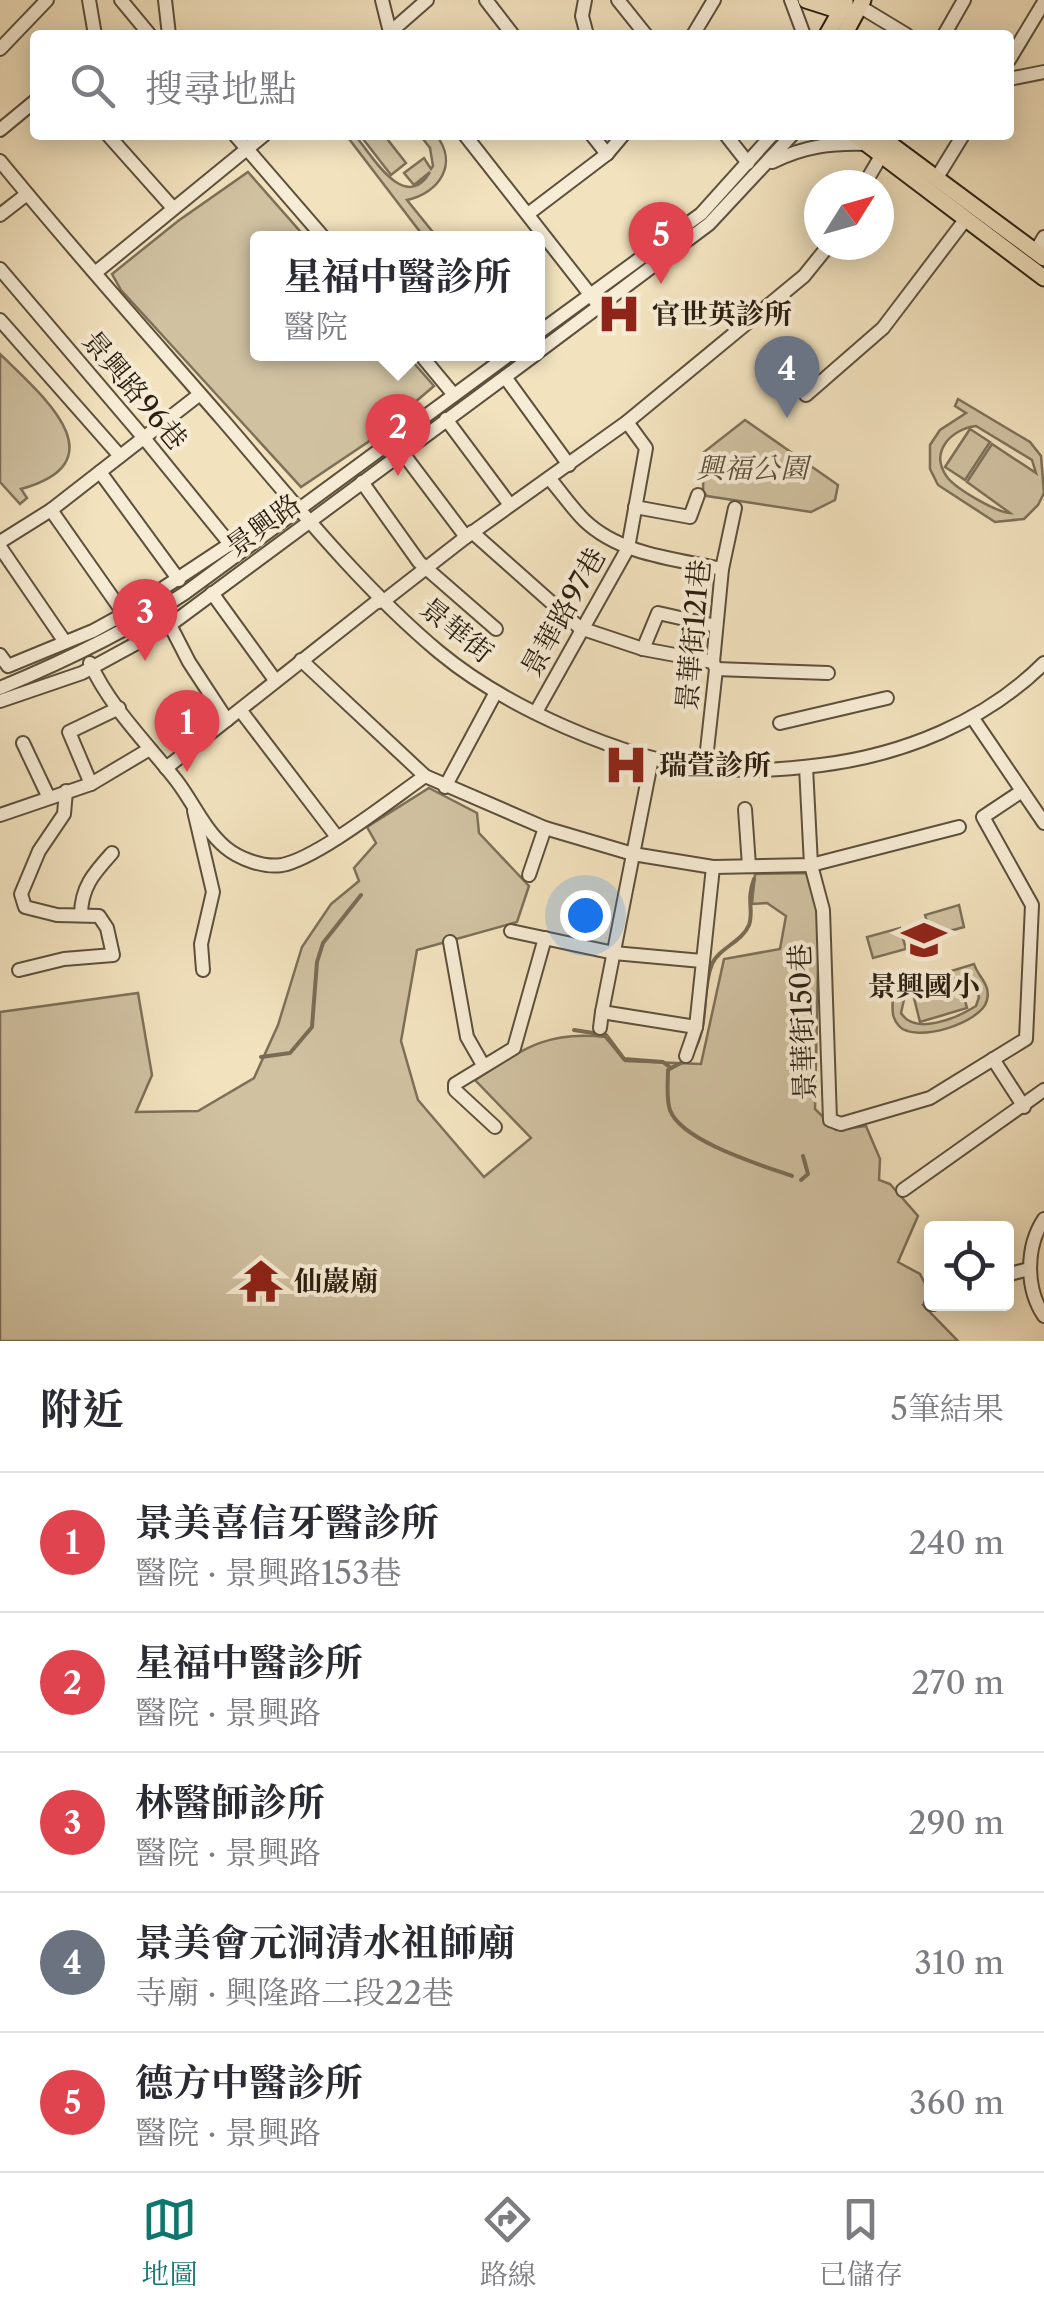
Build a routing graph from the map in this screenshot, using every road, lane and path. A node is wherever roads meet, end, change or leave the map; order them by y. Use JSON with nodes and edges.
{"nodes":[{"id":1,"x":48,"y":0,"type":"edge"},
{"id":2,"x":89,"y":0,"type":"edge"},
{"id":3,"x":121,"y":0,"type":"edge"},
{"id":4,"x":165,"y":0,"type":"edge"},
{"id":5,"x":382,"y":0,"type":"edge"},
{"id":6,"x":427,"y":0,"type":"edge"},
{"id":7,"x":486,"y":0,"type":"edge"},
{"id":8,"x":585,"y":0,"type":"edge"},
{"id":9,"x":618,"y":0,"type":"edge"},
{"id":10,"x":714,"y":0,"type":"edge"},
{"id":11,"x":791,"y":0,"type":"edge"},
{"id":12,"x":806,"y":0,"type":"edge"},
{"id":13,"x":964,"y":0,"type":"edge"},
{"id":14,"x":1044,"y":1,"type":"edge"},
{"id":15,"x":854,"y":2,"type":"edge"},
{"id":16,"x":94,"y":30,"type":"edge"},
{"id":17,"x":146,"y":30,"type":"edge"},
{"id":18,"x":168,"y":30,"type":"edge"},
{"id":19,"x":388,"y":30,"type":"edge"},
{"id":20,"x":392,"y":30,"type":"edge"},
{"id":21,"x":509,"y":30,"type":"edge"},
{"id":22,"x":586,"y":30,"type":"edge"},
{"id":23,"x":642,"y":30,"type":"edge"},
{"id":24,"x":696,"y":30,"type":"edge"},
{"id":25,"x":802,"y":30,"type":"edge"},
{"id":26,"x":831,"y":30,"type":"edge"},
{"id":27,"x":846,"y":30,"type":"edge"},
{"id":28,"x":900,"y":30,"type":"edge"},
{"id":29,"x":947,"y":30,"type":"edge"},
{"id":30,"x":0,"y":49,"type":"edge"},
{"id":31,"x":1014,"y":52,"type":"edge"},
{"id":32,"x":1044,"y":72,"type":"edge"},
{"id":33,"x":1014,"y":78,"type":"edge"},
{"id":34,"x":30,"y":105,"type":"edge"},
{"id":35,"x":0,"y":130,"type":"edge"},
{"id":36,"x":112,"y":140,"type":"edge"},
{"id":37,"x":240,"y":140,"type":"edge"},
{"id":38,"x":257,"y":140,"type":"edge"},
{"id":39,"x":468,"y":140,"type":"edge"},
{"id":40,"x":596,"y":140,"type":"edge"},
{"id":41,"x":619,"y":140,"type":"edge"},
{"id":42,"x":730,"y":140,"type":"edge"},
{"id":43,"x":768,"y":140,"type":"edge"},
{"id":44,"x":788,"y":140,"type":"edge"},
{"id":45,"x":853,"y":140,"type":"edge"},
{"id":46,"x":870,"y":140,"type":"edge"},
{"id":47,"x":960,"y":140,"type":"edge"},
{"id":48,"x":247,"y":148,"type":"junction"},
{"id":49,"x":888,"y":152,"type":"junction"},
{"id":50,"x":606,"y":154,"type":"junction"},
{"id":51,"x":0,"y":161,"type":"edge"},
{"id":52,"x":748,"y":163,"type":"junction"},
{"id":53,"x":766,"y":165,"type":"junction"},
{"id":54,"x":875,"y":170,"type":"edge"},
{"id":55,"x":936,"y":179,"type":"junction"},
{"id":56,"x":27,"y":194,"type":"junction"},
{"id":57,"x":173,"y":208,"type":"junction"},
{"id":58,"x":528,"y":214,"type":"junction"},
{"id":59,"x":0,"y":215,"type":"edge"},
{"id":60,"x":964,"y":220,"type":"junction"},
{"id":61,"x":318,"y":231,"type":"edge"},
{"id":62,"x":541,"y":231,"type":"edge"},
{"id":63,"x":545,"y":236,"type":"edge"},
{"id":64,"x":1041,"y":249,"type":"edge"},
{"id":65,"x":818,"y":260,"type":"edge"},
{"id":66,"x":0,"y":269,"type":"edge"},
{"id":67,"x":95,"y":273,"type":"junction"},
{"id":68,"x":1044,"y":278,"type":"edge"},
{"id":69,"x":596,"y":300,"type":"junction"},
{"id":70,"x":0,"y":320,"type":"edge"},
{"id":71,"x":545,"y":329,"type":"edge"},
{"id":72,"x":545,"y":346,"type":"edge"},
{"id":73,"x":426,"y":361,"type":"edge"},
{"id":74,"x":500,"y":361,"type":"edge"},
{"id":75,"x":526,"y":361,"type":"edge"},
{"id":76,"x":505,"y":377,"type":"junction"},
{"id":77,"x":200,"y":394,"type":"junction"},
{"id":78,"x":454,"y":394,"type":"junction"},
{"id":79,"x":806,"y":394,"type":"dead end"},
{"id":80,"x":446,"y":419,"type":"junction"},
{"id":81,"x":628,"y":422,"type":"junction"},
{"id":82,"x":144,"y":438,"type":"junction"},
{"id":83,"x":402,"y":452,"type":"junction"},
{"id":84,"x":120,"y":456,"type":"junction"},
{"id":85,"x":569,"y":464,"type":"junction"},
{"id":86,"x":100,"y":472,"type":"junction"},
{"id":87,"x":550,"y":478,"type":"junction"},
{"id":88,"x":362,"y":482,"type":"junction"},
{"id":89,"x":698,"y":495,"type":"dead end"},
{"id":90,"x":510,"y":505,"type":"junction"},
{"id":91,"x":635,"y":507,"type":"junction"},
{"id":92,"x":299,"y":508,"type":"junction"},
{"id":93,"x":735,"y":508,"type":"dead end"},
{"id":94,"x":51,"y":510,"type":"junction"},
{"id":95,"x":310,"y":521,"type":"junction"},
{"id":96,"x":469,"y":535,"type":"junction"},
{"id":97,"x":0,"y":544,"type":"edge"},
{"id":98,"x":628,"y":548,"type":"junction"},
{"id":99,"x":426,"y":567,"type":"junction"},
{"id":100,"x":722,"y":569,"type":"junction"},
{"id":101,"x":178,"y":580,"type":"junction"},
{"id":102,"x":212,"y":592,"type":"junction"},
{"id":103,"x":386,"y":600,"type":"junction"},
{"id":104,"x":124,"y":614,"type":"junction"},
{"id":105,"x":170,"y":625,"type":"junction"},
{"id":106,"x":716,"y":626,"type":"junction"},
{"id":107,"x":496,"y":628,"type":"dead end"},
{"id":108,"x":580,"y":628,"type":"junction"},
{"id":109,"x":65,"y":642,"type":"junction"},
{"id":110,"x":642,"y":649,"type":"junction"},
{"id":111,"x":85,"y":652,"type":"junction"},
{"id":112,"x":4,"y":660,"type":"edge"},
{"id":113,"x":301,"y":660,"type":"junction"},
{"id":114,"x":1044,"y":663,"type":"edge"},
{"id":115,"x":715,"y":666,"type":"junction"},
{"id":116,"x":92,"y":668,"type":"junction"},
{"id":117,"x":828,"y":672,"type":"dead end"},
{"id":118,"x":275,"y":680,"type":"junction"},
{"id":119,"x":0,"y":688,"type":"edge"},
{"id":120,"x":496,"y":692,"type":"junction"},
{"id":121,"x":886,"y":698,"type":"dead end"},
{"id":122,"x":0,"y":701,"type":"edge"},
{"id":123,"x":119,"y":708,"type":"junction"},
{"id":124,"x":241,"y":711,"type":"junction"},
{"id":125,"x":536,"y":712,"type":"junction"},
{"id":126,"x":972,"y":717,"type":"junction"},
{"id":127,"x":227,"y":720,"type":"junction"},
{"id":128,"x":780,"y":723,"type":"dead end"},
{"id":129,"x":23,"y":743,"type":"dead end"},
{"id":130,"x":148,"y":750,"type":"junction"},
{"id":131,"x":652,"y":758,"type":"junction"},
{"id":132,"x":806,"y":767,"type":"junction"},
{"id":133,"x":166,"y":768,"type":"junction"},
{"id":134,"x":705,"y":768,"type":"junction"},
{"id":135,"x":424,"y":776,"type":"junction"},
{"id":136,"x":91,"y":784,"type":"junction"},
{"id":137,"x":445,"y":787,"type":"junction"},
{"id":138,"x":66,"y":791,"type":"junction"},
{"id":139,"x":1022,"y":791,"type":"junction"},
{"id":140,"x":49,"y":798,"type":"junction"},
{"id":141,"x":193,"y":808,"type":"junction"},
{"id":142,"x":745,"y":810,"type":"dead end"},
{"id":143,"x":0,"y":815,"type":"edge"},
{"id":144,"x":1044,"y":823,"type":"edge"},
{"id":145,"x":960,"y":827,"type":"dead end"},
{"id":146,"x":545,"y":828,"type":"junction"},
{"id":147,"x":337,"y":837,"type":"junction"},
{"id":148,"x":112,"y":852,"type":"dead end"},
{"id":149,"x":633,"y":854,"type":"junction"},
{"id":150,"x":811,"y":865,"type":"junction"},
{"id":151,"x":748,"y":866,"type":"junction"},
{"id":152,"x":714,"y":867,"type":"junction"},
{"id":153,"x":529,"y":875,"type":"dead end"},
{"id":154,"x":81,"y":916,"type":"junction"},
{"id":155,"x":511,"y":930,"type":"dead end"},
{"id":156,"x":545,"y":938,"type":"junction"},
{"id":157,"x":450,"y":942,"type":"dead end"},
{"id":158,"x":614,"y":953,"type":"junction"},
{"id":159,"x":702,"y":961,"type":"junction"},
{"id":160,"x":19,"y":970,"type":"dead end"},
{"id":161,"x":203,"y":970,"type":"dead end"},
{"id":162,"x":602,"y":1012,"type":"junction"},
{"id":163,"x":696,"y":1027,"type":"junction"},
{"id":164,"x":600,"y":1028,"type":"dead end"},
{"id":165,"x":686,"y":1056,"type":"dead end"},
{"id":166,"x":993,"y":1059,"type":"junction"},
{"id":167,"x":484,"y":1066,"type":"junction"},
{"id":168,"x":1044,"y":1090,"type":"edge"},
{"id":169,"x":1024,"y":1107,"type":"junction"},
{"id":170,"x":495,"y":1126,"type":"dead end"},
{"id":171,"x":902,"y":1190,"type":"dead end"},
{"id":172,"x":1044,"y":1219,"type":"edge"},
{"id":173,"x":1029,"y":1269,"type":"junction"},
{"id":174,"x":1014,"y":1273,"type":"edge"},
{"id":175,"x":1044,"y":1316,"type":"edge"}],
"edges":[{"from":1,"to":30,"type":"street"},
{"from":2,"to":16,"type":"street"},
{"from":3,"to":17,"type":"street"},
{"from":4,"to":18,"type":"street"},
{"from":5,"to":19,"type":"street"},
{"from":6,"to":20,"type":"street"},
{"from":7,"to":21,"type":"street"},
{"from":8,"to":22,"type":"street"},
{"from":9,"to":23,"type":"street"},
{"from":10,"to":24,"type":"street"},
{"from":11,"to":25,"type":"street"},
{"from":12,"to":15,"type":"main road"},
{"from":13,"to":29,"type":"street"},
{"from":14,"to":31,"type":"street"},
{"from":15,"to":26,"type":"main road"},
{"from":15,"to":27,"type":"main road"},
{"from":15,"to":28,"type":"street"},
{"from":32,"to":33,"type":"street"},
{"from":34,"to":35,"type":"street"},
{"from":36,"to":57,"type":"street"},
{"from":37,"to":48,"type":"street"},
{"from":38,"to":48,"type":"street"},
{"from":39,"to":58,"type":"street"},
{"from":40,"to":50,"type":"street"},
{"from":41,"to":50,"type":"street"},
{"from":42,"to":52,"type":"street"},
{"from":43,"to":52,"type":"street","name":"景興路"},
{"from":44,"to":53,"type":"street","name":"景興路"},
{"from":45,"to":53,"type":"street"},
{"from":46,"to":49,"type":"main road"},
{"from":47,"to":55,"type":"street"},
{"from":48,"to":57,"type":"street"},
{"from":48,"to":61,"type":"street"},
{"from":49,"to":54,"type":"street"},
{"from":49,"to":55,"type":"main road"},
{"from":49,"to":60,"type":"main road"},
{"from":50,"to":58,"type":"street"},
{"from":51,"to":56,"type":"street","name":"景華街"},
{"from":52,"to":69,"type":"street","name":"景興路"},
{"from":53,"to":69,"type":"street","name":"景興路"},
{"from":55,"to":64,"type":"main road"},
{"from":56,"to":59,"type":"street"},
{"from":56,"to":67,"type":"street","name":"景華街"},
{"from":57,"to":67,"type":"street"},
{"from":58,"to":62,"type":"street"},
{"from":60,"to":68,"type":"main road"},
{"from":60,"to":79,"type":"street"},
{"from":63,"to":69,"type":"street"},
{"from":65,"to":81,"type":"street"},
{"from":66,"to":82,"type":"street","name":"景興路96巷"},
{"from":67,"to":77,"type":"street","name":"景華街"},
{"from":69,"to":71,"type":"street","name":"景興路"},
{"from":69,"to":72,"type":"street","name":"景興路"},
{"from":70,"to":84,"type":"street"},
{"from":73,"to":78,"type":"street"},
{"from":74,"to":78,"type":"street","name":"景興路"},
{"from":75,"to":76,"type":"street","name":"景興路"},
{"from":76,"to":80,"type":"street","name":"景興路"},
{"from":76,"to":85,"type":"street"},
{"from":77,"to":82,"type":"street"},
{"from":77,"to":92,"type":"street","name":"景華街"},
{"from":78,"to":92,"type":"street","name":"景興路"},
{"from":80,"to":83,"type":"street","name":"景興路"},
{"from":80,"to":90,"type":"street"},
{"from":81,"to":85,"type":"street"},
{"from":81,"to":91,"type":"street","name":"景華路97巷"},
{"from":82,"to":84,"type":"street"},
{"from":82,"to":101,"type":"street","name":"景興路96巷"},
{"from":83,"to":88,"type":"street","name":"景興路"},
{"from":83,"to":96,"type":"street"},
{"from":84,"to":86,"type":"street"},
{"from":85,"to":87,"type":"street"},
{"from":86,"to":94,"type":"street"},
{"from":86,"to":101,"type":"street"},
{"from":87,"to":90,"type":"street"},
{"from":87,"to":98,"type":"street"},
{"from":88,"to":95,"type":"street","name":"景興路"},
{"from":88,"to":99,"type":"street"},
{"from":89,"to":91,"type":"street"},
{"from":90,"to":96,"type":"street"},
{"from":91,"to":98,"type":"street","name":"景華路97巷"},
{"from":92,"to":95,"type":"street","name":"景華街"},
{"from":92,"to":111,"type":"street","name":"景興路"},
{"from":93,"to":100,"type":"street","name":"景華街121巷"},
{"from":94,"to":97,"type":"street"},
{"from":94,"to":104,"type":"street"},
{"from":95,"to":102,"type":"street","name":"景興路"},
{"from":95,"to":103,"type":"street","name":"景華街"},
{"from":96,"to":99,"type":"street"},
{"from":96,"to":108,"type":"street"},
{"from":97,"to":109,"type":"street"},
{"from":98,"to":100,"type":"street"},
{"from":98,"to":108,"type":"street","name":"景華路97巷"},
{"from":99,"to":103,"type":"street"},
{"from":99,"to":107,"type":"street"},
{"from":100,"to":106,"type":"street","name":"景華街121巷"},
{"from":101,"to":104,"type":"street"},
{"from":102,"to":105,"type":"street","name":"景興路"},
{"from":102,"to":118,"type":"street"},
{"from":103,"to":113,"type":"street"},
{"from":103,"to":120,"type":"street","name":"景華街"},
{"from":104,"to":109,"type":"street"},
{"from":105,"to":116,"type":"street","name":"景興路"},
{"from":105,"to":127,"type":"street"},
{"from":106,"to":110,"type":"street"},
{"from":106,"to":115,"type":"street","name":"景華街121巷"},
{"from":108,"to":110,"type":"street"},
{"from":108,"to":125,"type":"street","name":"景華路97巷"},
{"from":109,"to":112,"type":"street"},
{"from":110,"to":115,"type":"street"},
{"from":111,"to":116,"type":"street"},
{"from":111,"to":119,"type":"street","name":"景興路"},
{"from":113,"to":118,"type":"street"},
{"from":113,"to":135,"type":"street"},
{"from":114,"to":126,"type":"street","name":"景華街"},
{"from":115,"to":117,"type":"street"},
{"from":115,"to":134,"type":"street","name":"景華街121巷"},
{"from":116,"to":122,"type":"street","name":"景興路"},
{"from":116,"to":123,"type":"street"},
{"from":118,"to":124,"type":"street"},
{"from":120,"to":125,"type":"street","name":"景華街"},
{"from":120,"to":137,"type":"street"},
{"from":121,"to":128,"type":"street"},
{"from":123,"to":130,"type":"street"},
{"from":123,"to":136,"type":"street"},
{"from":124,"to":127,"type":"street"},
{"from":124,"to":147,"type":"street"},
{"from":125,"to":131,"type":"street","name":"景華街"},
{"from":126,"to":132,"type":"street","name":"景華街"},
{"from":126,"to":139,"type":"street"},
{"from":127,"to":133,"type":"street"},
{"from":129,"to":140,"type":"street"},
{"from":130,"to":133,"type":"street"},
{"from":130,"to":136,"type":"street"},
{"from":131,"to":134,"type":"street","name":"景華街"},
{"from":131,"to":149,"type":"street"},
{"from":132,"to":134,"type":"street","name":"景華街"},
{"from":132,"to":150,"type":"street","name":"景華街150巷"},
{"from":133,"to":141,"type":"street"},
{"from":135,"to":137,"type":"street"},
{"from":135,"to":147,"type":"street"},
{"from":136,"to":138,"type":"street"},
{"from":137,"to":146,"type":"street"},
{"from":138,"to":140,"type":"street"},
{"from":138,"to":154,"type":"street"},
{"from":139,"to":144,"type":"street"},
{"from":139,"to":166,"type":"street"},
{"from":140,"to":143,"type":"street"},
{"from":141,"to":147,"type":"street"},
{"from":141,"to":161,"type":"street"},
{"from":142,"to":151,"type":"street"},
{"from":145,"to":150,"type":"street"},
{"from":146,"to":149,"type":"street"},
{"from":146,"to":153,"type":"street"},
{"from":148,"to":154,"type":"street"},
{"from":149,"to":152,"type":"street"},
{"from":149,"to":158,"type":"street"},
{"from":150,"to":151,"type":"street"},
{"from":150,"to":166,"type":"street","name":"景華街150巷"},
{"from":151,"to":152,"type":"street"},
{"from":152,"to":159,"type":"street"},
{"from":154,"to":160,"type":"street"},
{"from":155,"to":156,"type":"street"},
{"from":156,"to":158,"type":"street"},
{"from":156,"to":167,"type":"street"},
{"from":157,"to":167,"type":"street"},
{"from":158,"to":159,"type":"street"},
{"from":158,"to":162,"type":"street"},
{"from":159,"to":163,"type":"street"},
{"from":162,"to":163,"type":"street"},
{"from":162,"to":164,"type":"street"},
{"from":163,"to":165,"type":"street"},
{"from":166,"to":169,"type":"street"},
{"from":167,"to":170,"type":"street"},
{"from":168,"to":169,"type":"street"},
{"from":169,"to":171,"type":"street"},
{"from":172,"to":173,"type":"street"},
{"from":173,"to":174,"type":"street"},
{"from":173,"to":175,"type":"street"}]}
